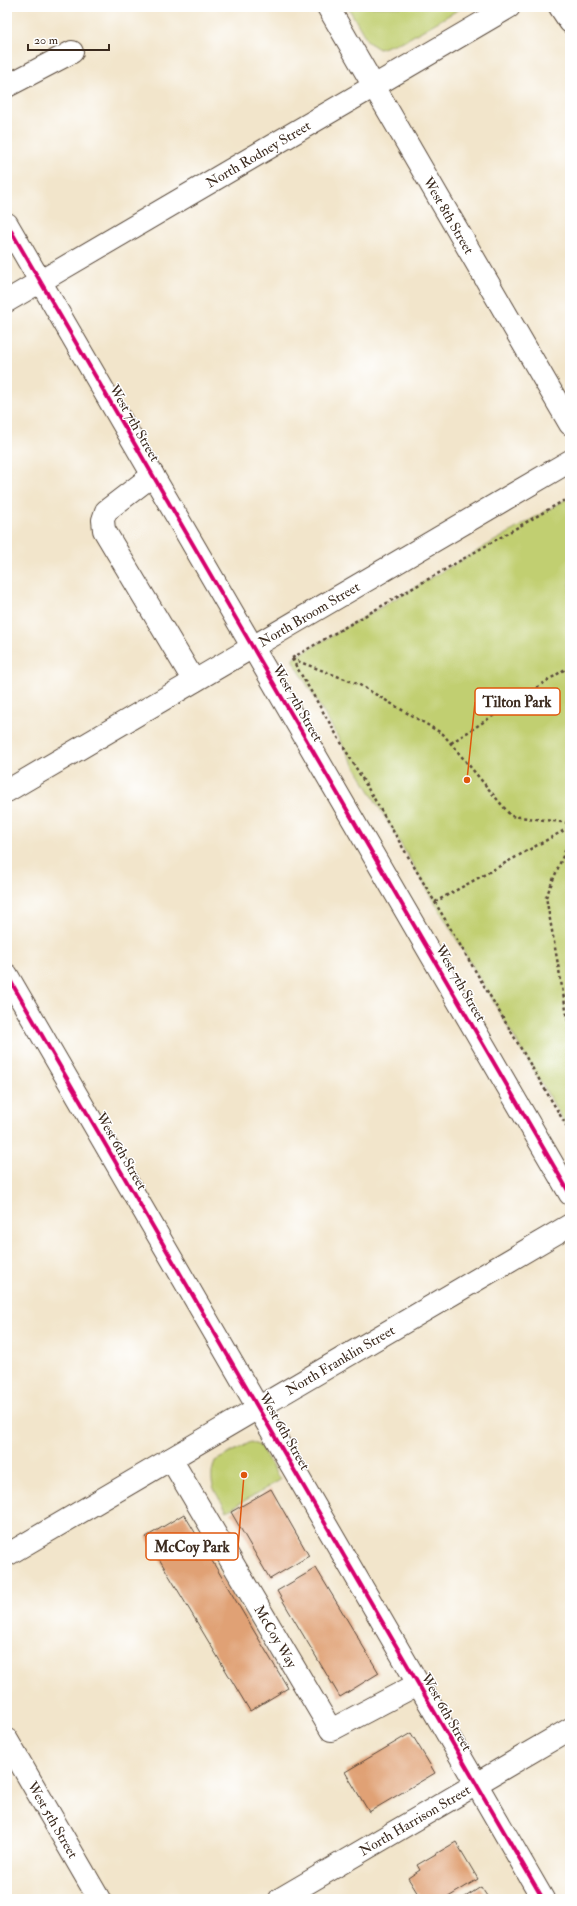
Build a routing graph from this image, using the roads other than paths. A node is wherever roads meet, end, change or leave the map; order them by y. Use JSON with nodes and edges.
{"nodes":[{"id":1,"x":328,"y":7,"type":"edge"},
{"id":2,"x":509,"y":7,"type":"edge"},
{"id":3,"x":560,"y":7,"type":"edge"},
{"id":4,"x":570,"y":22,"type":"edge"},
{"id":5,"x":72,"y":52,"type":"dead end"},
{"id":6,"x":7,"y":86,"type":"edge"},
{"id":7,"x":374,"y":86,"type":"junction"},
{"id":8,"x":7,"y":224,"type":"edge"},
{"id":9,"x":40,"y":281,"type":"junction"},
{"id":10,"x":7,"y":300,"type":"edge"},
{"id":11,"x":570,"y":424,"type":"edge"},
{"id":12,"x":570,"y":461,"type":"edge"},
{"id":13,"x":153,"y":475,"type":"junction"},
{"id":14,"x":253,"y":647,"type":"junction"},
{"id":15,"x":194,"y":681,"type":"junction"},
{"id":16,"x":7,"y":791,"type":"edge"},
{"id":17,"x":7,"y":975,"type":"edge"},
{"id":18,"x":570,"y":1194,"type":"edge"},
{"id":19,"x":570,"y":1225,"type":"edge"},
{"id":20,"x":258,"y":1408,"type":"junction"},
{"id":21,"x":171,"y":1459,"type":"junction"},
{"id":22,"x":7,"y":1555,"type":"edge"},
{"id":23,"x":418,"y":1684,"type":"junction"},
{"id":24,"x":570,"y":1729,"type":"edge"},
{"id":25,"x":7,"y":1740,"type":"edge"},
{"id":26,"x":477,"y":1784,"type":"junction"},
{"id":27,"x":99,"y":1899,"type":"edge"},
{"id":28,"x":280,"y":1899,"type":"edge"},
{"id":29,"x":544,"y":1899,"type":"edge"}],
"edges":[{"from":1,"to":7,"type":"street","name":"West 8th Street"},
{"from":2,"to":7,"type":"street","name":"North Rodney Street"},
{"from":3,"to":4,"type":"street"},
{"from":5,"to":6,"type":"street"},
{"from":7,"to":9,"type":"street","name":"North Rodney Street"},
{"from":7,"to":11,"type":"street","name":"West 8th Street"},
{"from":8,"to":9,"type":"street","name":"West 7th Street"},
{"from":9,"to":10,"type":"street","name":"North Rodney Street"},
{"from":9,"to":13,"type":"street","name":"West 7th Street"},
{"from":12,"to":14,"type":"street","name":"North Broom Street"},
{"from":13,"to":14,"type":"street","name":"West 7th Street"},
{"from":13,"to":15,"type":"street"},
{"from":14,"to":15,"type":"street","name":"North Broom Street"},
{"from":14,"to":18,"type":"street","name":"West 7th Street"},
{"from":15,"to":16,"type":"street","name":"North Broom Street"},
{"from":17,"to":20,"type":"street","name":"West 6th Street"},
{"from":19,"to":20,"type":"street","name":"North Franklin Street"},
{"from":20,"to":21,"type":"street","name":"North Franklin Street"},
{"from":20,"to":23,"type":"street","name":"West 6th Street"},
{"from":21,"to":22,"type":"street","name":"North Franklin Street"},
{"from":21,"to":23,"type":"street","name":"McCoy Way"},
{"from":23,"to":26,"type":"street","name":"West 6th Street"},
{"from":24,"to":26,"type":"street","name":"North Harrison Street"},
{"from":25,"to":27,"type":"street","name":"West 5th Street"},
{"from":26,"to":28,"type":"street","name":"North Harrison Street"},
{"from":26,"to":29,"type":"street","name":"West 6th Street"}]}
